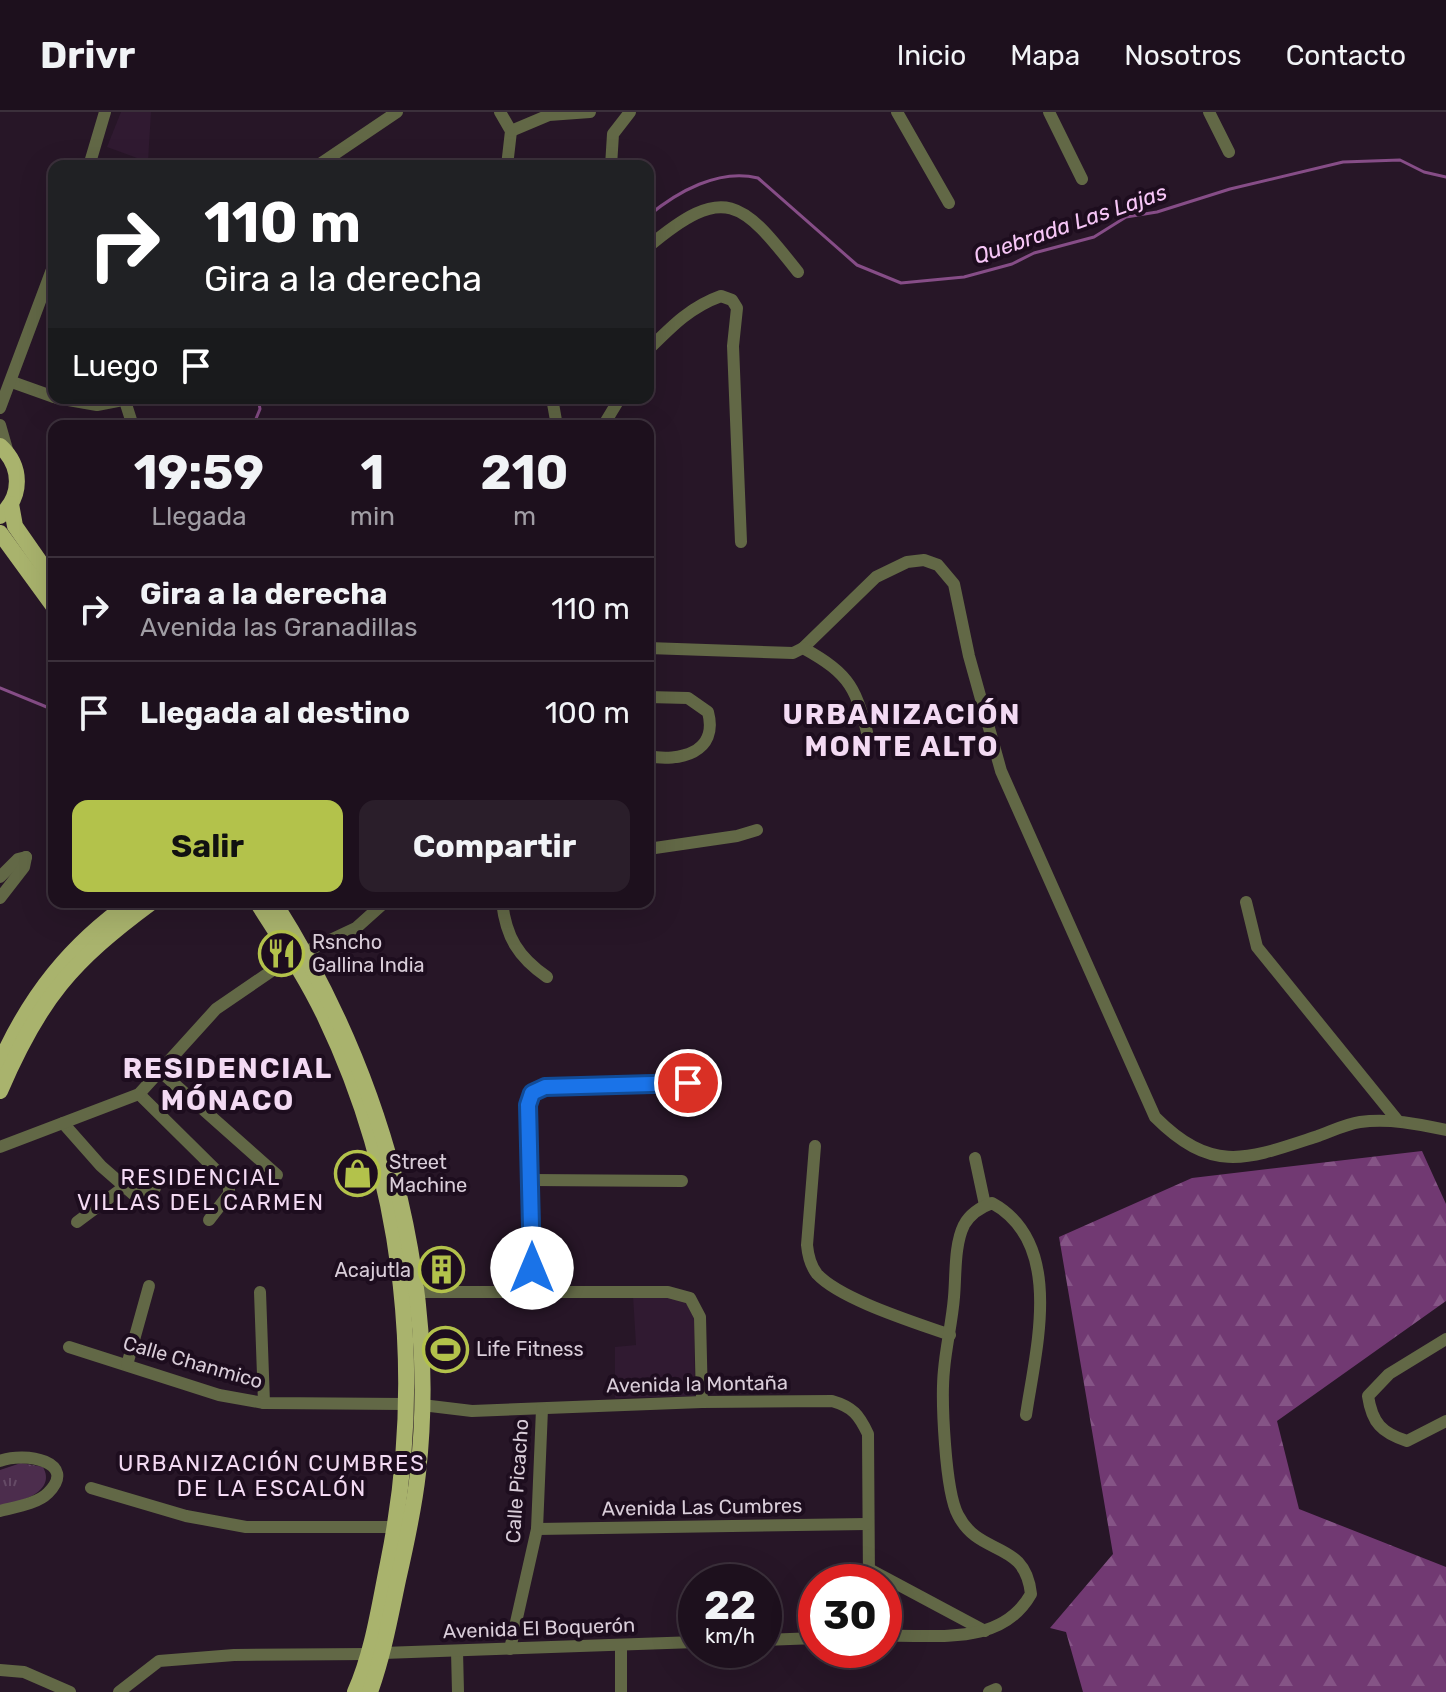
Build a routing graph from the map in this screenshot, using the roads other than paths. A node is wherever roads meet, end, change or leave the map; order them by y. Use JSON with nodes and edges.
{"nodes":[{"id":1,"x":105,"y":112,"type":"edge"},
{"id":2,"x":397,"y":112,"type":"edge"},
{"id":3,"x":500,"y":112,"type":"edge"},
{"id":4,"x":590,"y":112,"type":"edge"},
{"id":5,"x":897,"y":112,"type":"edge"},
{"id":6,"x":1049,"y":112,"type":"edge"},
{"id":7,"x":1209,"y":112,"type":"edge"},
{"id":8,"x":628,"y":114,"type":"edge"},
{"id":9,"x":511,"y":131,"type":"junction"},
{"id":10,"x":1229,"y":152,"type":"dead end"},
{"id":11,"x":91,"y":160,"type":"edge"},
{"id":12,"x":326,"y":160,"type":"edge"},
{"id":13,"x":508,"y":160,"type":"edge"},
{"id":14,"x":611,"y":160,"type":"edge"},
{"id":15,"x":1082,"y":179,"type":"dead end"},
{"id":16,"x":949,"y":203,"type":"dead end"},
{"id":17,"x":654,"y":243,"type":"edge"},
{"id":18,"x":798,"y":272,"type":"dead end"},
{"id":19,"x":48,"y":281,"type":"edge"},
{"id":20,"x":654,"y":344,"type":"edge"},
{"id":21,"x":12,"y":382,"type":"junction"},
{"id":22,"x":48,"y":395,"type":"edge"},
{"id":23,"x":0,"y":408,"type":"edge"},
{"id":24,"x":0,"y":425,"type":"edge"},
{"id":25,"x":4,"y":450,"type":"edge"},
{"id":26,"x":5,"y":510,"type":"edge"},
{"id":27,"x":0,"y":533,"type":"edge"},
{"id":28,"x":741,"y":542,"type":"dead end"},
{"id":29,"x":48,"y":573,"type":"edge"},
{"id":30,"x":48,"y":599,"type":"edge"},
{"id":31,"x":654,"y":648,"type":"edge"},
{"id":32,"x":803,"y":648,"type":"junction"},
{"id":33,"x":654,"y":697,"type":"edge"},
{"id":34,"x":869,"y":740,"type":"dead end"},
{"id":35,"x":654,"y":757,"type":"edge"},
{"id":36,"x":757,"y":830,"type":"dead end"},
{"id":37,"x":654,"y":848,"type":"edge"},
{"id":38,"x":0,"y":856,"type":"edge"},
{"id":39,"x":4,"y":873,"type":"edge"},
{"id":40,"x":0,"y":898,"type":"edge"},
{"id":41,"x":1246,"y":902,"type":"dead end"},
{"id":42,"x":123,"y":908,"type":"edge"},
{"id":43,"x":144,"y":908,"type":"edge"},
{"id":44,"x":262,"y":908,"type":"edge"},
{"id":45,"x":281,"y":908,"type":"edge"},
{"id":46,"x":378,"y":908,"type":"edge"},
{"id":47,"x":503,"y":908,"type":"edge"},
{"id":48,"x":298,"y":954,"type":"junction"},
{"id":49,"x":547,"y":977,"type":"dead end"},
{"id":50,"x":0,"y":1063,"type":"edge"},
{"id":51,"x":161,"y":1072,"type":"junction"},
{"id":52,"x":688,"y":1083,"type":"dead end"},
{"id":53,"x":0,"y":1091,"type":"edge"},
{"id":54,"x":139,"y":1094,"type":"junction"},
{"id":55,"x":1398,"y":1121,"type":"junction"},
{"id":56,"x":63,"y":1123,"type":"junction"},
{"id":57,"x":1446,"y":1130,"type":"edge"},
{"id":58,"x":815,"y":1146,"type":"dead end"},
{"id":59,"x":0,"y":1147,"type":"edge"},
{"id":60,"x":975,"y":1158,"type":"dead end"},
{"id":61,"x":277,"y":1175,"type":"dead end"},
{"id":62,"x":531,"y":1180,"type":"junction"},
{"id":63,"x":682,"y":1181,"type":"dead end"},
{"id":64,"x":124,"y":1187,"type":"junction"},
{"id":65,"x":155,"y":1188,"type":"dead end"},
{"id":66,"x":985,"y":1205,"type":"junction"},
{"id":67,"x":209,"y":1220,"type":"dead end"},
{"id":68,"x":77,"y":1222,"type":"dead end"},
{"id":69,"x":149,"y":1286,"type":"dead end"},
{"id":70,"x":532,"y":1291,"type":"junction"},
{"id":71,"x":260,"y":1292,"type":"dead end"},
{"id":72,"x":416,"y":1292,"type":"junction"},
{"id":73,"x":950,"y":1335,"type":"junction"},
{"id":74,"x":1446,"y":1339,"type":"edge"},
{"id":75,"x":69,"y":1347,"type":"dead end"},
{"id":76,"x":127,"y":1365,"type":"junction"},
{"id":77,"x":702,"y":1402,"type":"junction"},
{"id":78,"x":264,"y":1403,"type":"junction"},
{"id":79,"x":413,"y":1404,"type":"junction"},
{"id":80,"x":542,"y":1409,"type":"junction"},
{"id":81,"x":1026,"y":1415,"type":"dead end"},
{"id":82,"x":1446,"y":1421,"type":"edge"},
{"id":83,"x":0,"y":1461,"type":"edge"},
{"id":84,"x":91,"y":1488,"type":"dead end"},
{"id":85,"x":0,"y":1511,"type":"edge"},
{"id":86,"x":867,"y":1524,"type":"junction"},
{"id":87,"x":395,"y":1527,"type":"junction"},
{"id":88,"x":537,"y":1529,"type":"junction"},
{"id":89,"x":869,"y":1564,"type":"edge"},
{"id":90,"x":902,"y":1591,"type":"edge"},
{"id":91,"x":988,"y":1632,"type":"junction"},
{"id":92,"x":902,"y":1635,"type":"edge"},
{"id":93,"x":678,"y":1643,"type":"edge"},
{"id":94,"x":621,"y":1645,"type":"junction"},
{"id":95,"x":510,"y":1649,"type":"junction"},
{"id":96,"x":457,"y":1651,"type":"junction"},
{"id":97,"x":376,"y":1654,"type":"junction"},
{"id":98,"x":0,"y":1670,"type":"edge"},
{"id":99,"x":70,"y":1692,"type":"edge"},
{"id":100,"x":119,"y":1692,"type":"edge"},
{"id":101,"x":355,"y":1692,"type":"edge"},
{"id":102,"x":370,"y":1692,"type":"edge"},
{"id":103,"x":458,"y":1692,"type":"edge"},
{"id":104,"x":621,"y":1692,"type":"edge"}],
"edges":[{"from":1,"to":11,"type":"street"},
{"from":2,"to":12,"type":"street"},
{"from":3,"to":9,"type":"street"},
{"from":4,"to":9,"type":"street"},
{"from":5,"to":16,"type":"street"},
{"from":6,"to":15,"type":"street"},
{"from":7,"to":10,"type":"street"},
{"from":8,"to":14,"type":"street"},
{"from":9,"to":13,"type":"street"},
{"from":17,"to":18,"type":"street"},
{"from":19,"to":21,"type":"street"},
{"from":20,"to":28,"type":"street"},
{"from":21,"to":22,"type":"street"},
{"from":21,"to":23,"type":"street"},
{"from":24,"to":25,"type":"street"},
{"from":25,"to":26,"type":"main road"},
{"from":26,"to":29,"type":"main road"},
{"from":27,"to":30,"type":"main road"},
{"from":31,"to":32,"type":"street"},
{"from":32,"to":34,"type":"street"},
{"from":32,"to":55,"type":"street"},
{"from":33,"to":35,"type":"street"},
{"from":36,"to":37,"type":"street"},
{"from":38,"to":39,"type":"street"},
{"from":39,"to":40,"type":"street"},
{"from":41,"to":55,"type":"street"},
{"from":42,"to":50,"type":"main road"},
{"from":43,"to":53,"type":"main road"},
{"from":44,"to":48,"type":"main road"},
{"from":45,"to":48,"type":"main road"},
{"from":46,"to":48,"type":"street"},
{"from":47,"to":49,"type":"street"},
{"from":48,"to":51,"type":"street"},
{"from":48,"to":72,"type":"main road"},
{"from":48,"to":79,"type":"main road"},
{"from":51,"to":54,"type":"street"},
{"from":51,"to":61,"type":"street"},
{"from":52,"to":62,"type":"street"},
{"from":54,"to":56,"type":"street"},
{"from":54,"to":67,"type":"street"},
{"from":55,"to":57,"type":"street"},
{"from":56,"to":59,"type":"street"},
{"from":56,"to":64,"type":"street"},
{"from":58,"to":73,"type":"street"},
{"from":60,"to":66,"type":"street"},
{"from":62,"to":63,"type":"street"},
{"from":62,"to":70,"type":"street"},
{"from":64,"to":65,"type":"street"},
{"from":64,"to":68,"type":"street"},
{"from":66,"to":73,"type":"street"},
{"from":66,"to":81,"type":"street"},
{"from":69,"to":76,"type":"street"},
{"from":70,"to":72,"type":"street"},
{"from":70,"to":77,"type":"street"},
{"from":71,"to":78,"type":"street"},
{"from":72,"to":79,"type":"main road"},
{"from":73,"to":91,"type":"street"},
{"from":74,"to":82,"type":"street"},
{"from":75,"to":76,"type":"street","name":"Calle Chanmico"},
{"from":76,"to":78,"type":"street","name":"Calle Chanmico"},
{"from":77,"to":80,"type":"street","name":"Avenida la Montaña"},
{"from":77,"to":86,"type":"street","name":"Avenida la Montaña"},
{"from":78,"to":79,"type":"street","name":"Calle Chanmico"},
{"from":79,"to":80,"type":"street","name":"Avenida la Montaña"},
{"from":79,"to":87,"type":"main road"},
{"from":79,"to":97,"type":"main road"},
{"from":80,"to":88,"type":"street","name":"Calle Picacho"},
{"from":83,"to":85,"type":"street"},
{"from":84,"to":87,"type":"street"},
{"from":86,"to":88,"type":"street","name":"Avenida Las Cumbres"},
{"from":86,"to":89,"type":"street"},
{"from":87,"to":97,"type":"main road"},
{"from":88,"to":95,"type":"street","name":"Calle Picacho"},
{"from":90,"to":91,"type":"street"},
{"from":91,"to":92,"type":"street"},
{"from":93,"to":94,"type":"street","name":"Avenida El Boquerón"},
{"from":94,"to":95,"type":"street","name":"Avenida El Boquerón"},
{"from":94,"to":104,"type":"street"},
{"from":95,"to":96,"type":"street","name":"Avenida El Boquerón"},
{"from":96,"to":97,"type":"street","name":"Avenida El Boquerón"},
{"from":96,"to":103,"type":"street"},
{"from":97,"to":100,"type":"street","name":"Avenida El Boquerón"},
{"from":97,"to":101,"type":"main road"},
{"from":97,"to":102,"type":"main road"},
{"from":98,"to":99,"type":"street"}]}
